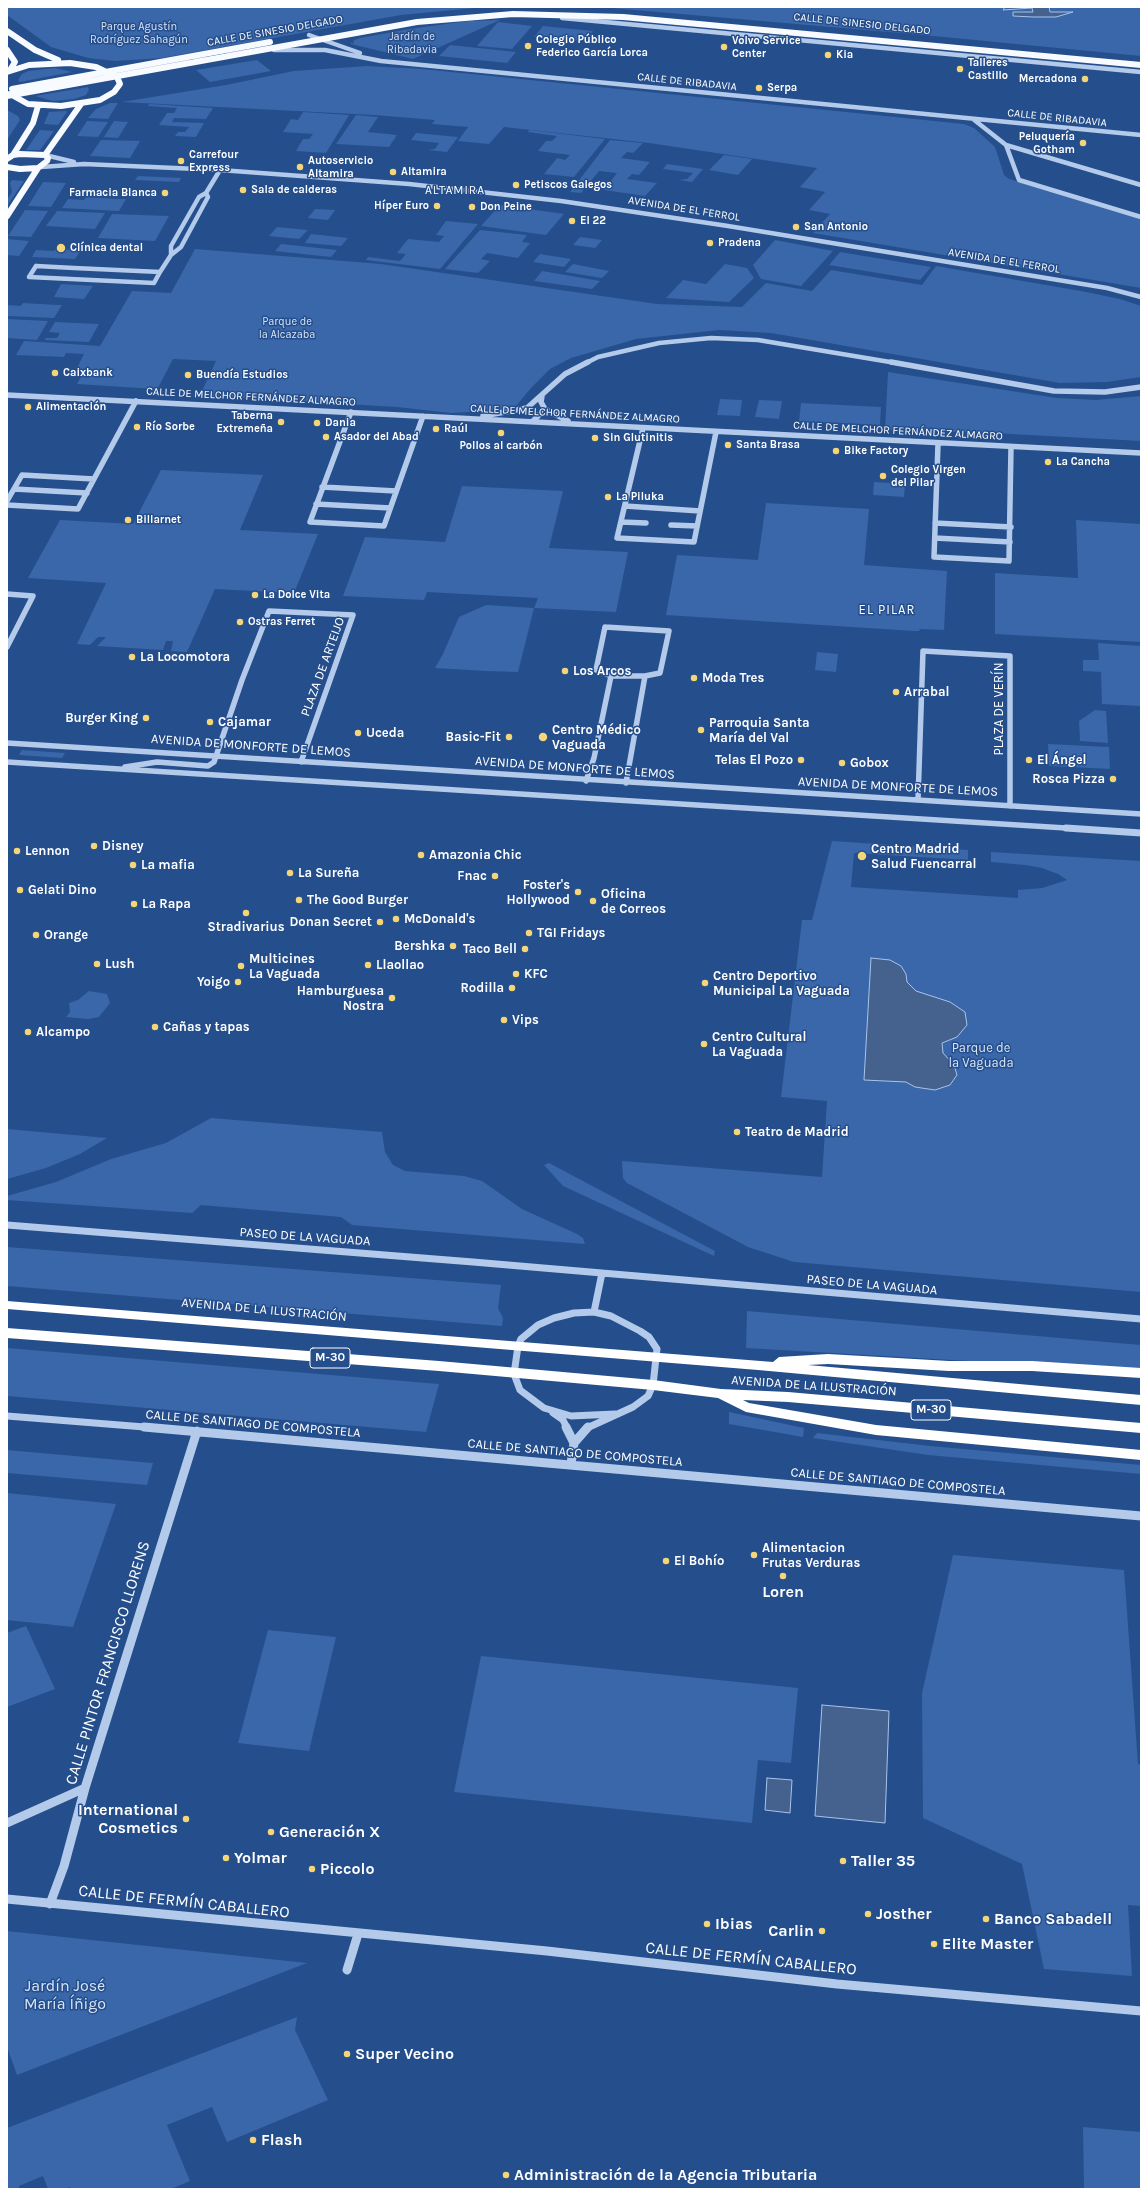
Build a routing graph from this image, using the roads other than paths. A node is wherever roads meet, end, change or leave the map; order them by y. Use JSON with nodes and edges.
{"nodes":[{"id":1,"x":524,"y":14,"type":"junction"},
{"id":2,"x":7,"y":32,"type":"edge"},
{"id":3,"x":309,"y":36,"type":"junction"},
{"id":4,"x":324,"y":39,"type":"junction"},
{"id":5,"x":7,"y":50,"type":"edge"},
{"id":6,"x":257,"y":51,"type":"junction"},
{"id":7,"x":1141,"y":60,"type":"edge"},
{"id":8,"x":70,"y":63,"type":"junction"},
{"id":9,"x":401,"y":63,"type":"junction"},
{"id":10,"x":1141,"y":65,"type":"edge"},
{"id":11,"x":9,"y":71,"type":"edge"},
{"id":12,"x":106,"y":71,"type":"junction"},
{"id":13,"x":1141,"y":72,"type":"edge"},
{"id":14,"x":117,"y":77,"type":"junction"},
{"id":15,"x":8,"y":93,"type":"edge"},
{"id":16,"x":81,"y":104,"type":"junction"},
{"id":17,"x":38,"y":106,"type":"junction"},
{"id":18,"x":971,"y":118,"type":"junction"},
{"id":19,"x":1141,"y":135,"type":"edge"},
{"id":20,"x":1006,"y":145,"type":"junction"},
{"id":21,"x":10,"y":155,"type":"edge"},
{"id":22,"x":45,"y":156,"type":"junction"},
{"id":23,"x":7,"y":160,"type":"edge"},
{"id":24,"x":84,"y":164,"type":"junction"},
{"id":25,"x":7,"y":167,"type":"edge"},
{"id":26,"x":39,"y":167,"type":"junction"},
{"id":27,"x":220,"y":170,"type":"junction"},
{"id":28,"x":1141,"y":185,"type":"edge"},
{"id":29,"x":206,"y":193,"type":"junction"},
{"id":30,"x":7,"y":216,"type":"edge"},
{"id":31,"x":1141,"y":216,"type":"edge"},
{"id":32,"x":171,"y":255,"type":"junction"},
{"id":33,"x":160,"y":272,"type":"junction"},
{"id":34,"x":1141,"y":297,"type":"edge"},
{"id":35,"x":1141,"y":386,"type":"edge"},
{"id":36,"x":7,"y":395,"type":"edge"},
{"id":37,"x":542,"y":396,"type":"junction"},
{"id":38,"x":136,"y":401,"type":"junction"},
{"id":39,"x":527,"y":408,"type":"junction"},
{"id":40,"x":545,"y":409,"type":"junction"},
{"id":41,"x":351,"y":412,"type":"junction"},
{"id":42,"x":423,"y":416,"type":"junction"},
{"id":43,"x":466,"y":418,"type":"junction"},
{"id":44,"x":525,"y":421,"type":"junction"},
{"id":45,"x":533,"y":421,"type":"junction"},
{"id":46,"x":576,"y":424,"type":"junction"},
{"id":47,"x":643,"y":428,"type":"junction"},
{"id":48,"x":716,"y":432,"type":"junction"},
{"id":49,"x":938,"y":444,"type":"junction"},
{"id":50,"x":1011,"y":447,"type":"junction"},
{"id":51,"x":1141,"y":453,"type":"edge"},
{"id":52,"x":94,"y":479,"type":"junction"},
{"id":53,"x":322,"y":487,"type":"junction"},
{"id":54,"x":14,"y":489,"type":"junction"},
{"id":55,"x":396,"y":491,"type":"junction"},
{"id":56,"x":87,"y":493,"type":"junction"},
{"id":57,"x":7,"y":501,"type":"edge"},
{"id":58,"x":316,"y":504,"type":"junction"},
{"id":59,"x":7,"y":505,"type":"edge"},
{"id":60,"x":625,"y":506,"type":"junction"},
{"id":61,"x":390,"y":508,"type":"junction"},
{"id":62,"x":700,"y":511,"type":"junction"},
{"id":63,"x":621,"y":522,"type":"junction"},
{"id":64,"x":936,"y":522,"type":"junction"},
{"id":65,"x":646,"y":523,"type":"dead end"},
{"id":66,"x":672,"y":525,"type":"dead end"},
{"id":67,"x":697,"y":526,"type":"junction"},
{"id":68,"x":1011,"y":527,"type":"junction"},
{"id":69,"x":935,"y":538,"type":"junction"},
{"id":70,"x":1010,"y":542,"type":"junction"},
{"id":71,"x":7,"y":594,"type":"edge"},
{"id":72,"x":7,"y":647,"type":"edge"},
{"id":73,"x":611,"y":676,"type":"junction"},
{"id":74,"x":645,"y":676,"type":"junction"},
{"id":75,"x":7,"y":743,"type":"edge"},
{"id":76,"x":216,"y":756,"type":"junction"},
{"id":77,"x":7,"y":762,"type":"edge"},
{"id":78,"x":301,"y":762,"type":"junction"},
{"id":79,"x":112,"y":769,"type":"junction"},
{"id":80,"x":586,"y":781,"type":"junction"},
{"id":81,"x":626,"y":784,"type":"junction"},
{"id":82,"x":918,"y":800,"type":"junction"},
{"id":83,"x":1010,"y":806,"type":"junction"},
{"id":84,"x":1141,"y":814,"type":"edge"},
{"id":85,"x":1141,"y":833,"type":"edge"},
{"id":86,"x":7,"y":1225,"type":"edge"},
{"id":87,"x":602,"y":1273,"type":"junction"},
{"id":88,"x":7,"y":1305,"type":"edge"},
{"id":89,"x":594,"y":1312,"type":"junction"},
{"id":90,"x":1141,"y":1319,"type":"edge"},
{"id":91,"x":7,"y":1333,"type":"edge"},
{"id":92,"x":518,"y":1346,"type":"junction"},
{"id":93,"x":656,"y":1357,"type":"junction"},
{"id":94,"x":758,"y":1365,"type":"junction"},
{"id":95,"x":1141,"y":1373,"type":"edge"},
{"id":96,"x":514,"y":1374,"type":"junction"},
{"id":97,"x":653,"y":1385,"type":"junction"},
{"id":98,"x":721,"y":1394,"type":"junction"},
{"id":99,"x":1141,"y":1400,"type":"edge"},
{"id":100,"x":544,"y":1408,"type":"junction"},
{"id":101,"x":615,"y":1414,"type":"junction"},
{"id":102,"x":7,"y":1416,"type":"edge"},
{"id":103,"x":1141,"y":1428,"type":"edge"},
{"id":104,"x":197,"y":1431,"type":"junction"},
{"id":105,"x":574,"y":1443,"type":"junction"},
{"id":106,"x":1141,"y":1455,"type":"edge"},
{"id":107,"x":571,"y":1464,"type":"junction"},
{"id":108,"x":1141,"y":1516,"type":"edge"},
{"id":109,"x":85,"y":1788,"type":"junction"},
{"id":110,"x":7,"y":1823,"type":"edge"},
{"id":111,"x":7,"y":1899,"type":"edge"},
{"id":112,"x":50,"y":1904,"type":"junction"},
{"id":113,"x":358,"y":1934,"type":"junction"},
{"id":114,"x":347,"y":1970,"type":"dead end"},
{"id":115,"x":1141,"y":2011,"type":"edge"}],
"edges":[{"from":1,"to":4,"type":"main road","name":"CALLE DE SINESIO DELGADO"},
{"from":1,"to":10,"type":"main road","name":"CALLE DE SINESIO DELGADO"},
{"from":1,"to":13,"type":"street","name":"CALLE DE SINESIO DELGADO"},
{"from":2,"to":8,"type":"main road"},
{"from":3,"to":4,"type":"street","name":"CALLE DE RIBADAVIA"},
{"from":3,"to":7,"type":"main road","name":"CALLE DE SINESIO DELGADO"},
{"from":3,"to":12,"type":"main road","name":"CALLE DE SINESIO DELGADO"},
{"from":4,"to":6,"type":"main road","name":"CALLE DE SINESIO DELGADO"},
{"from":4,"to":9,"type":"street","name":"CALLE DE RIBADAVIA"},
{"from":5,"to":11,"type":"main road"},
{"from":6,"to":9,"type":"street","name":"CALLE DE RIBADAVIA"},
{"from":6,"to":14,"type":"main road","name":"CALLE DE SINESIO DELGADO"},
{"from":8,"to":11,"type":"main road","name":"CALLE DE SINESIO DELGADO"},
{"from":8,"to":12,"type":"main road","name":"CALLE DE SINESIO DELGADO"},
{"from":9,"to":18,"type":"street","name":"CALLE DE RIBADAVIA"},
{"from":12,"to":14,"type":"main road","name":"CALLE DE SINESIO DELGADO"},
{"from":12,"to":15,"type":"main road","name":"CALLE DE SINESIO DELGADO"},
{"from":14,"to":15,"type":"main road","name":"CALLE DE SINESIO DELGADO"},
{"from":14,"to":16,"type":"main road"},
{"from":15,"to":17,"type":"main road"},
{"from":16,"to":17,"type":"main road"},
{"from":16,"to":22,"type":"main road"},
{"from":17,"to":21,"type":"main road"},
{"from":18,"to":19,"type":"street","name":"CALLE DE RIBADAVIA"},
{"from":18,"to":20,"type":"street"},
{"from":20,"to":28,"type":"street"},
{"from":20,"to":31,"type":"street"},
{"from":21,"to":22,"type":"main road"},
{"from":21,"to":23,"type":"main road"},
{"from":22,"to":24,"type":"street","name":"AVENIDA DE EL FERROL"},
{"from":22,"to":26,"type":"main road"},
{"from":24,"to":26,"type":"street","name":"AVENIDA DE EL FERROL"},
{"from":24,"to":27,"type":"street","name":"AVENIDA DE EL FERROL"},
{"from":25,"to":26,"type":"main road"},
{"from":26,"to":30,"type":"main road"},
{"from":27,"to":29,"type":"street"},
{"from":27,"to":34,"type":"street","name":"AVENIDA DE EL FERROL"},
{"from":29,"to":32,"type":"street"},
{"from":29,"to":32,"type":"street"},
{"from":32,"to":33,"type":"street"},
{"from":33,"to":33,"type":"street"},
{"from":35,"to":37,"type":"street"},
{"from":36,"to":38,"type":"street","name":"CALLE DE MELCHOR FERNÁNDEZ ALMAGRO"},
{"from":37,"to":39,"type":"street"},
{"from":37,"to":40,"type":"street"},
{"from":38,"to":41,"type":"street","name":"CALLE DE MELCHOR FERNÁNDEZ ALMAGRO"},
{"from":38,"to":52,"type":"street"},
{"from":39,"to":43,"type":"street"},
{"from":39,"to":44,"type":"street"},
{"from":40,"to":45,"type":"street"},
{"from":40,"to":46,"type":"street"},
{"from":41,"to":42,"type":"street","name":"CALLE DE MELCHOR FERNÁNDEZ ALMAGRO"},
{"from":41,"to":53,"type":"street"},
{"from":42,"to":43,"type":"street","name":"CALLE DE MELCHOR FERNÁNDEZ ALMAGRO"},
{"from":42,"to":55,"type":"street"},
{"from":43,"to":44,"type":"street","name":"CALLE DE MELCHOR FERNÁNDEZ ALMAGRO"},
{"from":44,"to":45,"type":"street","name":"CALLE DE MELCHOR FERNÁNDEZ ALMAGRO"},
{"from":45,"to":46,"type":"street","name":"CALLE DE MELCHOR FERNÁNDEZ ALMAGRO"},
{"from":46,"to":47,"type":"street","name":"CALLE DE MELCHOR FERNÁNDEZ ALMAGRO"},
{"from":47,"to":48,"type":"street","name":"CALLE DE MELCHOR FERNÁNDEZ ALMAGRO"},
{"from":47,"to":60,"type":"street"},
{"from":48,"to":49,"type":"street","name":"CALLE DE MELCHOR FERNÁNDEZ ALMAGRO"},
{"from":48,"to":62,"type":"street"},
{"from":49,"to":50,"type":"street","name":"CALLE DE MELCHOR FERNÁNDEZ ALMAGRO"},
{"from":49,"to":64,"type":"street"},
{"from":50,"to":51,"type":"street","name":"CALLE DE MELCHOR FERNÁNDEZ ALMAGRO"},
{"from":50,"to":68,"type":"street"},
{"from":52,"to":54,"type":"street"},
{"from":52,"to":56,"type":"street"},
{"from":53,"to":55,"type":"street"},
{"from":53,"to":58,"type":"street"},
{"from":54,"to":56,"type":"street"},
{"from":54,"to":57,"type":"street"},
{"from":55,"to":61,"type":"street"},
{"from":56,"to":59,"type":"street"},
{"from":58,"to":61,"type":"street"},
{"from":58,"to":61,"type":"street"},
{"from":60,"to":62,"type":"street"},
{"from":60,"to":63,"type":"street"},
{"from":62,"to":67,"type":"street"},
{"from":63,"to":65,"type":"street"},
{"from":63,"to":67,"type":"street"},
{"from":64,"to":68,"type":"street"},
{"from":64,"to":69,"type":"street"},
{"from":66,"to":67,"type":"street"},
{"from":68,"to":70,"type":"street"},
{"from":69,"to":70,"type":"street"},
{"from":69,"to":70,"type":"street"},
{"from":71,"to":72,"type":"street"},
{"from":73,"to":74,"type":"street"},
{"from":73,"to":74,"type":"street"},
{"from":73,"to":80,"type":"street"},
{"from":74,"to":81,"type":"street"},
{"from":75,"to":76,"type":"street","name":"AVENIDA DE MONFORTE DE LEMOS"},
{"from":76,"to":78,"type":"street","name":"AVENIDA DE MONFORTE DE LEMOS"},
{"from":76,"to":78,"type":"street","name":"PLAZA DE ARTEIJO"},
{"from":76,"to":79,"type":"street"},
{"from":77,"to":79,"type":"street"},
{"from":78,"to":80,"type":"street","name":"AVENIDA DE MONFORTE DE LEMOS"},
{"from":79,"to":85,"type":"street"},
{"from":80,"to":81,"type":"street","name":"AVENIDA DE MONFORTE DE LEMOS"},
{"from":81,"to":82,"type":"street","name":"AVENIDA DE MONFORTE DE LEMOS"},
{"from":82,"to":83,"type":"street","name":"AVENIDA DE MONFORTE DE LEMOS"},
{"from":82,"to":83,"type":"street","name":"PLAZA DE VERÍN"},
{"from":83,"to":84,"type":"street","name":"AVENIDA DE MONFORTE DE LEMOS"},
{"from":86,"to":87,"type":"street","name":"PASEO DE LA VAGUADA"},
{"from":87,"to":89,"type":"street"},
{"from":87,"to":90,"type":"street","name":"PASEO DE LA VAGUADA"},
{"from":88,"to":92,"type":"highway","name":"AVENIDA DE LA ILUSTRACIÓN","number":"M-30"},
{"from":89,"to":92,"type":"street"},
{"from":89,"to":93,"type":"street"},
{"from":91,"to":96,"type":"highway","name":"AVENIDA DE LA ILUSTRACIÓN","number":"M-30"},
{"from":92,"to":93,"type":"highway","name":"AVENIDA DE LA ILUSTRACIÓN","number":"M-30"},
{"from":92,"to":96,"type":"street"},
{"from":93,"to":94,"type":"highway","name":"AVENIDA DE LA ILUSTRACIÓN","number":"M-30"},
{"from":93,"to":97,"type":"street"},
{"from":94,"to":95,"type":"highway"},
{"from":94,"to":99,"type":"highway","name":"AVENIDA DE LA ILUSTRACIÓN","number":"M-30"},
{"from":96,"to":97,"type":"highway","name":"AVENIDA DE LA ILUSTRACIÓN","number":"M-30"},
{"from":96,"to":100,"type":"street"},
{"from":97,"to":98,"type":"highway","name":"AVENIDA DE LA ILUSTRACIÓN","number":"M-30"},
{"from":97,"to":101,"type":"street"},
{"from":98,"to":103,"type":"highway","name":"AVENIDA DE LA ILUSTRACIÓN","number":"M-30"},
{"from":98,"to":106,"type":"highway"},
{"from":100,"to":101,"type":"street"},
{"from":100,"to":105,"type":"street"},
{"from":101,"to":105,"type":"street"},
{"from":102,"to":104,"type":"street","name":"CALLE DE SANTIAGO DE COMPOSTELA"},
{"from":104,"to":107,"type":"street","name":"CALLE DE SANTIAGO DE COMPOSTELA"},
{"from":104,"to":109,"type":"street","name":"CALLE PINTOR FRANCISCO LLORENS"},
{"from":105,"to":107,"type":"street"},
{"from":107,"to":108,"type":"street","name":"CALLE DE SANTIAGO DE COMPOSTELA"},
{"from":109,"to":110,"type":"street"},
{"from":109,"to":112,"type":"street","name":"CALLE PINTOR FRANCISCO LLORENS"},
{"from":111,"to":112,"type":"street","name":"CALLE DE FERMÍN CABALLERO"},
{"from":112,"to":113,"type":"street","name":"CALLE DE FERMÍN CABALLERO"},
{"from":113,"to":114,"type":"street"},
{"from":113,"to":115,"type":"street","name":"CALLE DE FERMÍN CABALLERO"}]}
